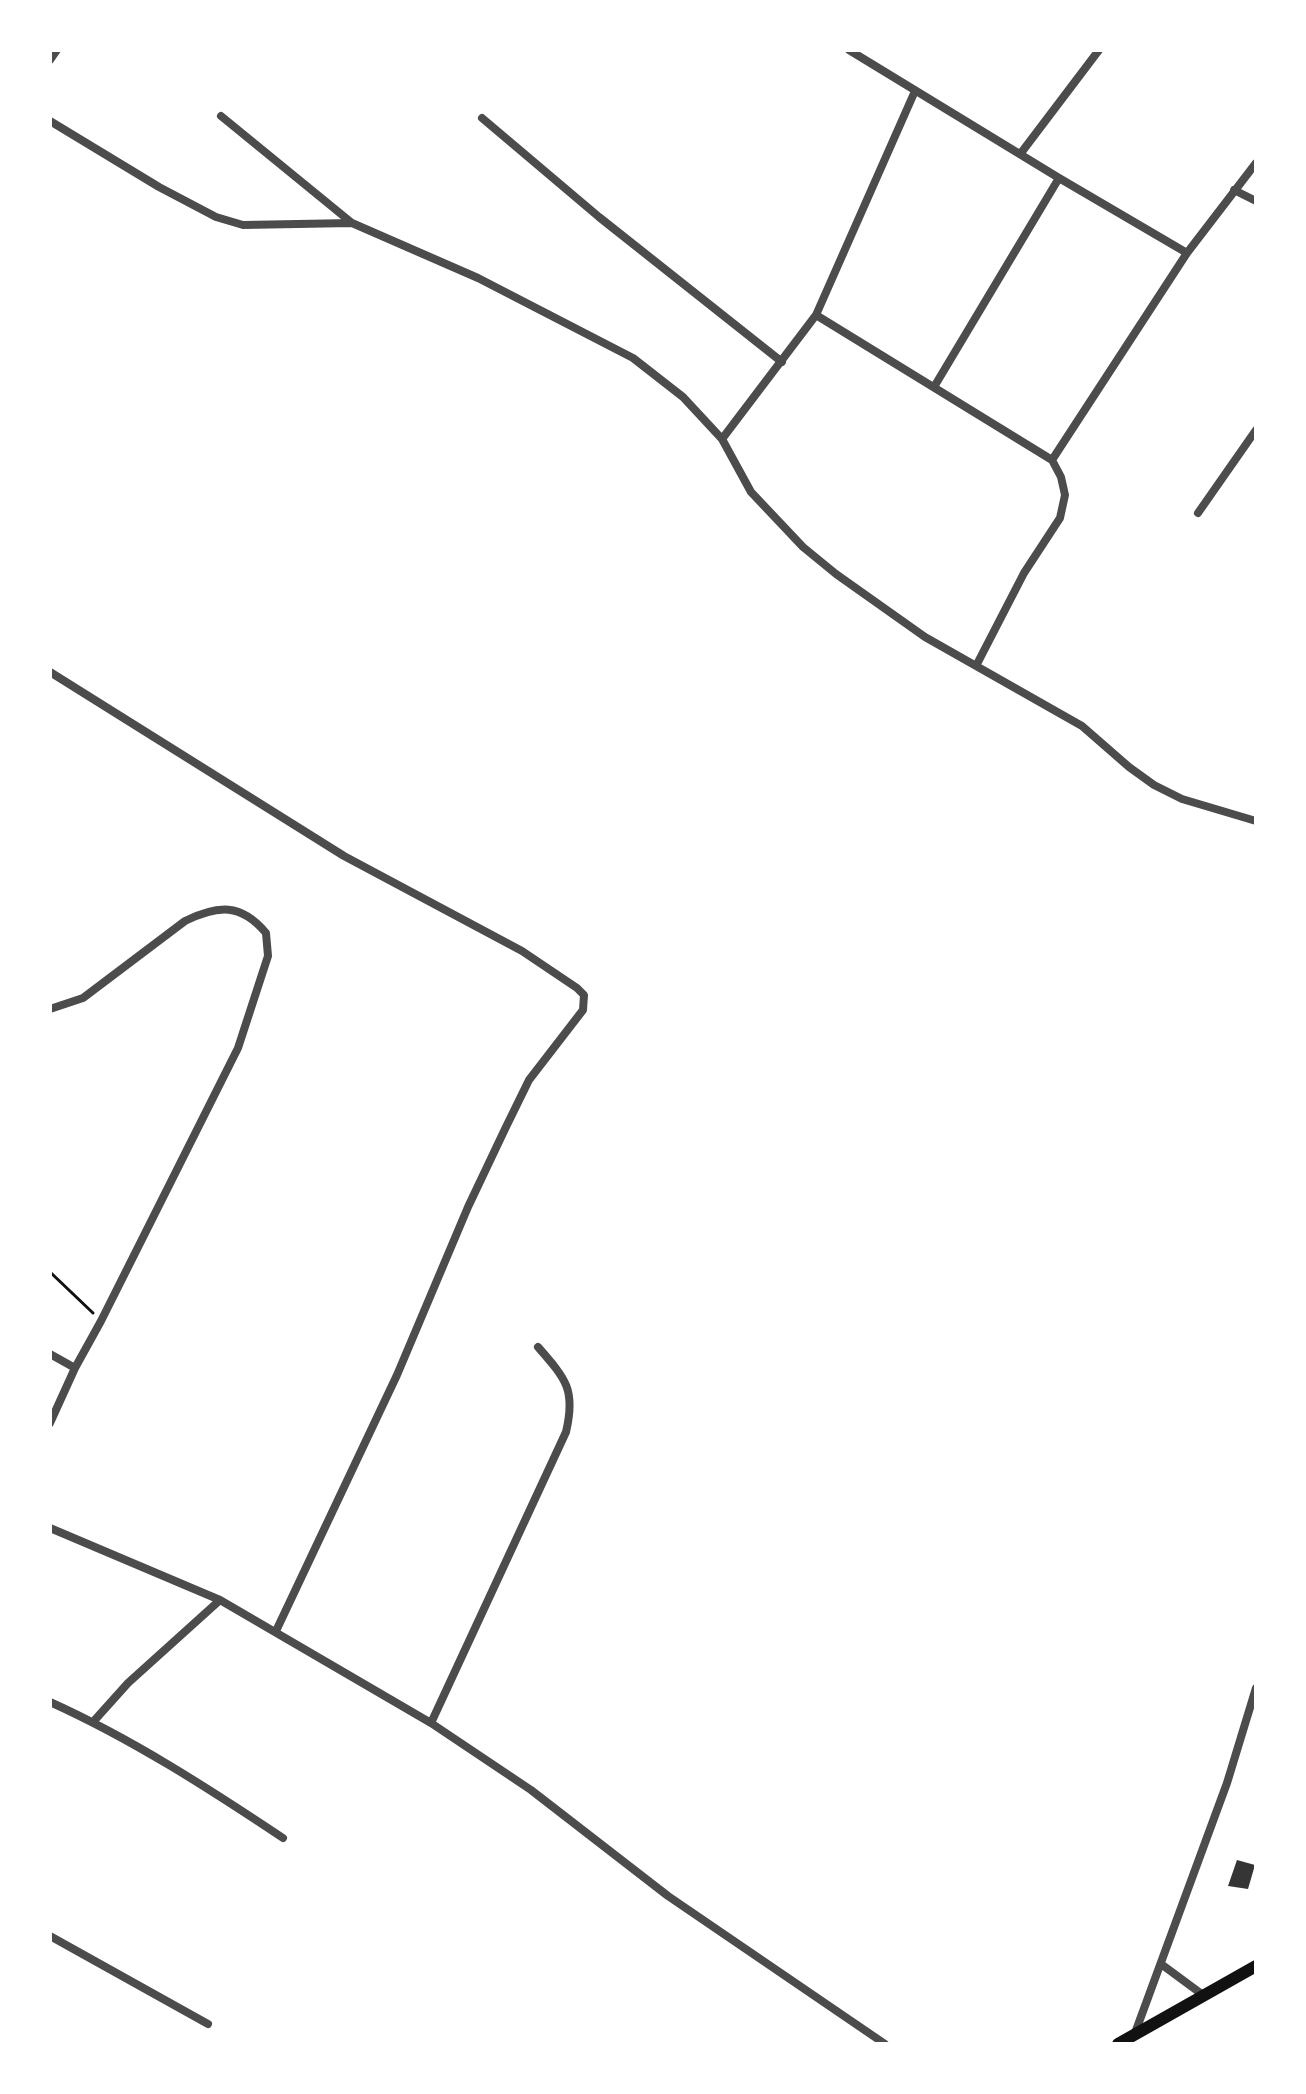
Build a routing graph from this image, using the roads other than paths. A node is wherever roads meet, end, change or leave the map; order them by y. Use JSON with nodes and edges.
{"nodes":[{"id":1,"x":57,"y":50,"type":"edge"},
{"id":2,"x":849,"y":50,"type":"edge"},
{"id":3,"x":1099,"y":50,"type":"edge"},
{"id":4,"x":50,"y":60,"type":"edge"},
{"id":5,"x":915,"y":91,"type":"junction"},
{"id":6,"x":221,"y":116,"type":"dead end"},
{"id":7,"x":482,"y":118,"type":"dead end"},
{"id":8,"x":50,"y":121,"type":"edge"},
{"id":9,"x":1021,"y":153,"type":"junction"},
{"id":10,"x":1256,"y":163,"type":"edge"},
{"id":11,"x":1059,"y":178,"type":"junction"},
{"id":12,"x":1234,"y":190,"type":"junction"},
{"id":13,"x":1256,"y":201,"type":"edge"},
{"id":14,"x":352,"y":223,"type":"junction"},
{"id":15,"x":1187,"y":253,"type":"junction"},
{"id":16,"x":816,"y":315,"type":"junction"},
{"id":17,"x":782,"y":362,"type":"junction"},
{"id":18,"x":934,"y":387,"type":"junction"},
{"id":19,"x":1256,"y":430,"type":"edge"},
{"id":20,"x":722,"y":439,"type":"junction"},
{"id":21,"x":1052,"y":460,"type":"junction"},
{"id":22,"x":1198,"y":513,"type":"dead end"},
{"id":23,"x":976,"y":666,"type":"junction"},
{"id":24,"x":50,"y":672,"type":"edge"},
{"id":25,"x":1256,"y":821,"type":"edge"},
{"id":26,"x":50,"y":1009,"type":"edge"},
{"id":27,"x":538,"y":1347,"type":"dead end"},
{"id":28,"x":50,"y":1354,"type":"edge"},
{"id":29,"x":75,"y":1368,"type":"junction"},
{"id":30,"x":50,"y":1423,"type":"edge"},
{"id":31,"x":50,"y":1528,"type":"edge"},
{"id":32,"x":220,"y":1600,"type":"junction"},
{"id":33,"x":276,"y":1631,"type":"junction"},
{"id":34,"x":1256,"y":1688,"type":"edge"},
{"id":35,"x":50,"y":1702,"type":"edge"},
{"id":36,"x":93,"y":1722,"type":"junction"},
{"id":37,"x":431,"y":1723,"type":"junction"},
{"id":38,"x":283,"y":1838,"type":"dead end"},
{"id":39,"x":50,"y":1936,"type":"edge"},
{"id":40,"x":1161,"y":1964,"type":"junction"},
{"id":41,"x":1256,"y":1966,"type":"edge"},
{"id":42,"x":1203,"y":1995,"type":"junction"},
{"id":43,"x":208,"y":2024,"type":"dead end"},
{"id":44,"x":1135,"y":2034,"type":"junction"},
{"id":45,"x":884,"y":2044,"type":"edge"},
{"id":46,"x":1118,"y":2044,"type":"edge"}],
"edges":[{"from":1,"to":4,"type":"street"},
{"from":2,"to":5,"type":"street"},
{"from":3,"to":9,"type":"street"},
{"from":5,"to":9,"type":"street"},
{"from":5,"to":16,"type":"street"},
{"from":6,"to":14,"type":"street"},
{"from":7,"to":17,"type":"street"},
{"from":8,"to":14,"type":"street"},
{"from":9,"to":11,"type":"street"},
{"from":10,"to":12,"type":"street"},
{"from":11,"to":15,"type":"street"},
{"from":11,"to":18,"type":"street"},
{"from":12,"to":13,"type":"street"},
{"from":12,"to":15,"type":"street"},
{"from":14,"to":20,"type":"street"},
{"from":15,"to":21,"type":"street"},
{"from":16,"to":17,"type":"street"},
{"from":16,"to":18,"type":"street"},
{"from":17,"to":20,"type":"street"},
{"from":18,"to":21,"type":"street"},
{"from":19,"to":22,"type":"street"},
{"from":20,"to":23,"type":"street"},
{"from":21,"to":23,"type":"street"},
{"from":23,"to":25,"type":"street"},
{"from":24,"to":33,"type":"street"},
{"from":26,"to":29,"type":"street"},
{"from":27,"to":37,"type":"street"},
{"from":28,"to":29,"type":"street"},
{"from":29,"to":30,"type":"street"},
{"from":31,"to":32,"type":"street"},
{"from":32,"to":33,"type":"street"},
{"from":32,"to":36,"type":"street"},
{"from":33,"to":37,"type":"street"},
{"from":34,"to":40,"type":"street"},
{"from":35,"to":36,"type":"street"},
{"from":36,"to":38,"type":"street"},
{"from":37,"to":45,"type":"street"},
{"from":39,"to":43,"type":"street"},
{"from":40,"to":42,"type":"street"},
{"from":40,"to":44,"type":"street"},
{"from":41,"to":42,"type":"main road"},
{"from":42,"to":44,"type":"main road"},
{"from":44,"to":46,"type":"main road"}]}
